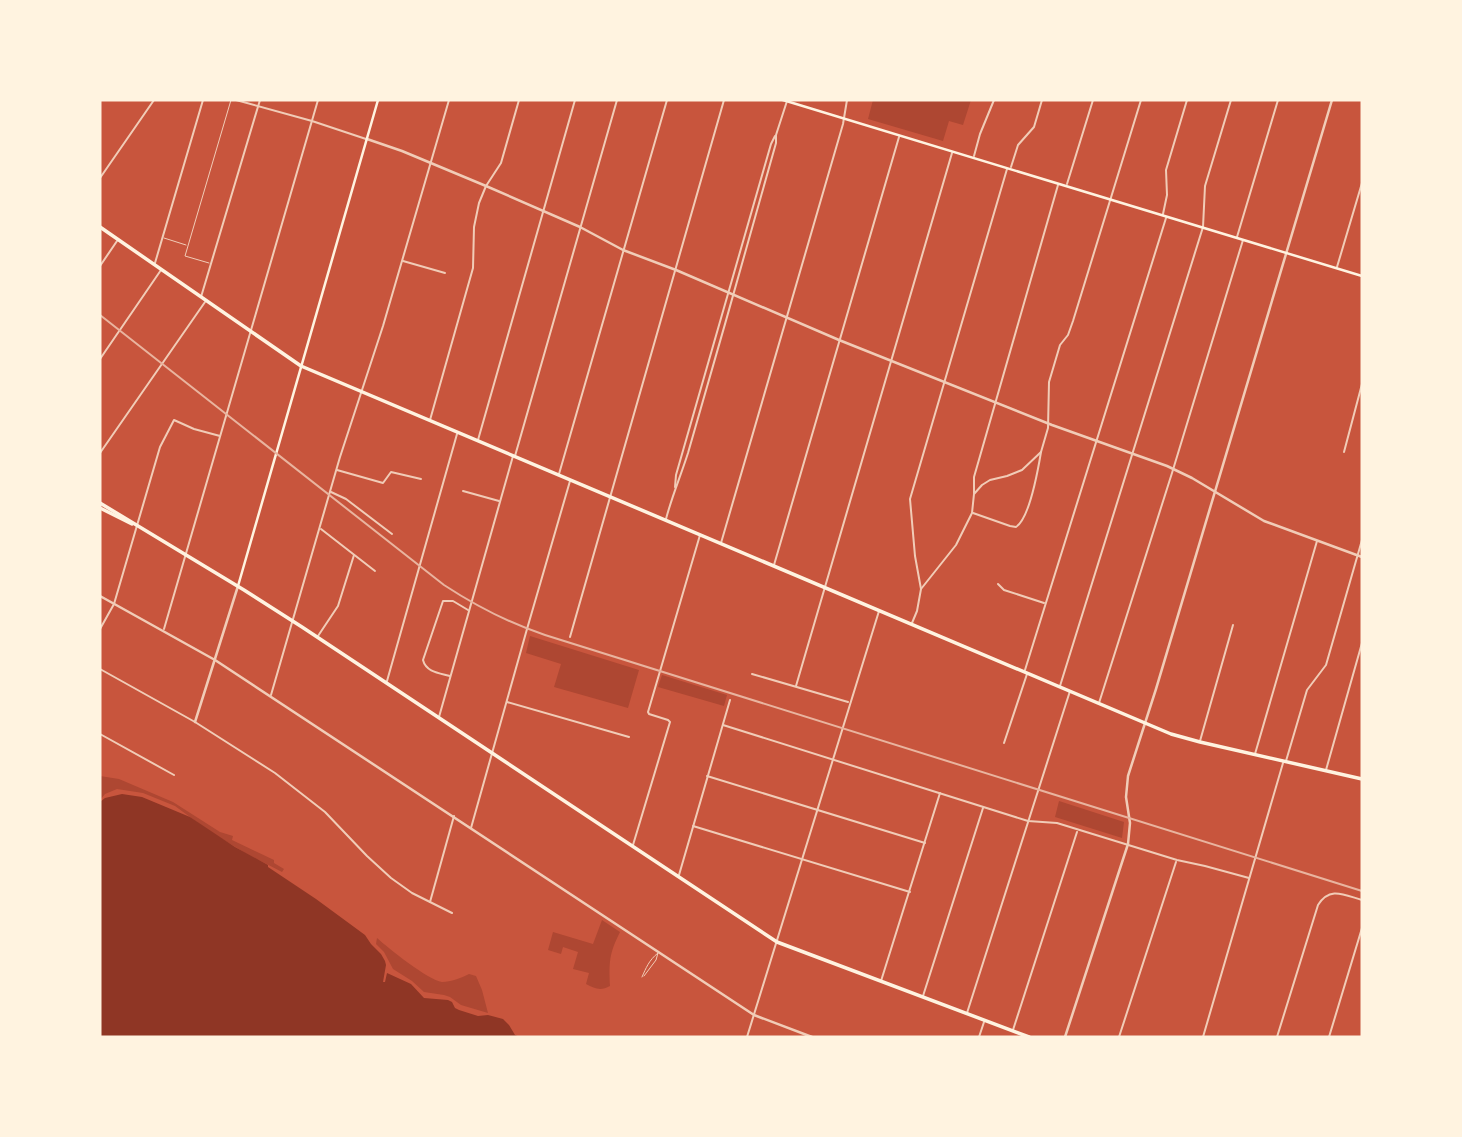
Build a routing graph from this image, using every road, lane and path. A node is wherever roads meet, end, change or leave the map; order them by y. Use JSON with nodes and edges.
{"nodes":[{"id":1,"x":154,"y":100,"type":"edge"},
{"id":2,"x":203,"y":100,"type":"edge"},
{"id":3,"x":231,"y":100,"type":"edge"},
{"id":4,"x":236,"y":100,"type":"edge"},
{"id":5,"x":260,"y":100,"type":"edge"},
{"id":6,"x":318,"y":100,"type":"edge"},
{"id":7,"x":379,"y":100,"type":"edge"},
{"id":8,"x":449,"y":100,"type":"edge"},
{"id":9,"x":519,"y":100,"type":"edge"},
{"id":10,"x":575,"y":100,"type":"edge"},
{"id":11,"x":617,"y":100,"type":"edge"},
{"id":12,"x":667,"y":100,"type":"edge"},
{"id":13,"x":724,"y":100,"type":"edge"},
{"id":14,"x":785,"y":100,"type":"edge"},
{"id":15,"x":801,"y":100,"type":"edge"},
{"id":16,"x":848,"y":100,"type":"edge"},
{"id":17,"x":994,"y":100,"type":"edge"},
{"id":18,"x":1042,"y":100,"type":"edge"},
{"id":19,"x":1093,"y":100,"type":"edge"},
{"id":20,"x":1141,"y":100,"type":"edge"},
{"id":21,"x":1187,"y":100,"type":"edge"},
{"id":22,"x":1231,"y":100,"type":"edge"},
{"id":23,"x":1278,"y":100,"type":"edge"},
{"id":24,"x":1332,"y":100,"type":"edge"},
{"id":25,"x":800,"y":105,"type":"junction"},
{"id":26,"x":258,"y":106,"type":"junction"},
{"id":27,"x":843,"y":118,"type":"junction"},
{"id":28,"x":312,"y":121,"type":"junction"},
{"id":29,"x":776,"y":135,"type":"junction"},
{"id":30,"x":900,"y":135,"type":"junction"},
{"id":31,"x":367,"y":139,"type":"junction"},
{"id":32,"x":953,"y":151,"type":"junction"},
{"id":33,"x":974,"y":157,"type":"junction"},
{"id":34,"x":431,"y":163,"type":"junction"},
{"id":35,"x":1009,"y":168,"type":"junction"},
{"id":36,"x":100,"y":178,"type":"edge"},
{"id":37,"x":1059,"y":183,"type":"junction"},
{"id":38,"x":1362,"y":183,"type":"edge"},
{"id":39,"x":1067,"y":185,"type":"junction"},
{"id":40,"x":486,"y":186,"type":"junction"},
{"id":41,"x":1111,"y":199,"type":"junction"},
{"id":42,"x":752,"y":209,"type":"junction"},
{"id":43,"x":544,"y":211,"type":"junction"},
{"id":44,"x":757,"y":211,"type":"junction"},
{"id":45,"x":1165,"y":215,"type":"junction"},
{"id":46,"x":100,"y":227,"type":"edge"},
{"id":47,"x":580,"y":227,"type":"junction"},
{"id":48,"x":1203,"y":227,"type":"junction"},
{"id":49,"x":162,"y":237,"type":"junction"},
{"id":50,"x":1237,"y":237,"type":"junction"},
{"id":51,"x":118,"y":240,"type":"junction"},
{"id":52,"x":1244,"y":240,"type":"junction"},
{"id":53,"x":188,"y":245,"type":"junction"},
{"id":54,"x":623,"y":250,"type":"junction"},
{"id":55,"x":1287,"y":253,"type":"junction"},
{"id":56,"x":402,"y":261,"type":"junction"},
{"id":57,"x":154,"y":264,"type":"junction"},
{"id":58,"x":211,"y":264,"type":"junction"},
{"id":59,"x":100,"y":266,"type":"edge"},
{"id":60,"x":1336,"y":268,"type":"junction"},
{"id":61,"x":161,"y":269,"type":"junction"},
{"id":62,"x":676,"y":270,"type":"junction"},
{"id":63,"x":445,"y":273,"type":"dead end"},
{"id":64,"x":1362,"y":276,"type":"edge"},
{"id":65,"x":731,"y":293,"type":"junction"},
{"id":66,"x":203,"y":299,"type":"junction"},
{"id":67,"x":787,"y":318,"type":"junction"},
{"id":68,"x":251,"y":331,"type":"junction"},
{"id":69,"x":839,"y":340,"type":"junction"},
{"id":70,"x":100,"y":359,"type":"edge"},
{"id":71,"x":892,"y":361,"type":"junction"},
{"id":72,"x":300,"y":366,"type":"junction"},
{"id":73,"x":945,"y":382,"type":"junction"},
{"id":74,"x":1362,"y":384,"type":"edge"},
{"id":75,"x":701,"y":389,"type":"junction"},
{"id":76,"x":706,"y":390,"type":"junction"},
{"id":77,"x":361,"y":392,"type":"junction"},
{"id":78,"x":995,"y":402,"type":"junction"},
{"id":79,"x":429,"y":421,"type":"junction"},
{"id":80,"x":1048,"y":423,"type":"junction"},
{"id":81,"x":457,"y":433,"type":"junction"},
{"id":82,"x":220,"y":436,"type":"junction"},
{"id":83,"x":1096,"y":441,"type":"junction"},
{"id":84,"x":478,"y":442,"type":"junction"},
{"id":85,"x":1041,"y":452,"type":"junction"},
{"id":86,"x":1344,"y":452,"type":"dead end"},
{"id":87,"x":100,"y":453,"type":"edge"},
{"id":88,"x":1132,"y":453,"type":"junction"},
{"id":89,"x":514,"y":457,"type":"junction"},
{"id":90,"x":1029,"y":464,"type":"junction"},
{"id":91,"x":1039,"y":468,"type":"junction"},
{"id":92,"x":1173,"y":469,"type":"junction"},
{"id":93,"x":337,"y":470,"type":"junction"},
{"id":94,"x":559,"y":475,"type":"junction"},
{"id":95,"x":421,"y":479,"type":"dead end"},
{"id":96,"x":570,"y":480,"type":"junction"},
{"id":97,"x":974,"y":481,"type":"junction"},
{"id":98,"x":982,"y":485,"type":"junction"},
{"id":99,"x":330,"y":491,"type":"junction"},
{"id":100,"x":463,"y":491,"type":"dead end"},
{"id":101,"x":674,"y":491,"type":"junction"},
{"id":102,"x":1215,"y":493,"type":"junction"},
{"id":103,"x":974,"y":494,"type":"junction"},
{"id":104,"x":610,"y":497,"type":"junction"},
{"id":105,"x":500,"y":501,"type":"junction"},
{"id":106,"x":100,"y":503,"type":"edge"},
{"id":107,"x":100,"y":508,"type":"edge"},
{"id":108,"x":972,"y":513,"type":"junction"},
{"id":109,"x":666,"y":520,"type":"junction"},
{"id":110,"x":137,"y":526,"type":"junction"},
{"id":111,"x":320,"y":528,"type":"junction"},
{"id":112,"x":392,"y":534,"type":"dead end"},
{"id":113,"x":700,"y":534,"type":"junction"},
{"id":114,"x":1317,"y":540,"type":"junction"},
{"id":115,"x":1362,"y":540,"type":"edge"},
{"id":116,"x":721,"y":543,"type":"junction"},
{"id":117,"x":186,"y":554,"type":"junction"},
{"id":118,"x":354,"y":555,"type":"junction"},
{"id":119,"x":1360,"y":556,"type":"edge"},
{"id":120,"x":774,"y":566,"type":"junction"},
{"id":121,"x":375,"y":572,"type":"dead end"},
{"id":122,"x":998,"y":584,"type":"dead end"},
{"id":123,"x":238,"y":586,"type":"junction"},
{"id":124,"x":825,"y":588,"type":"junction"},
{"id":125,"x":921,"y":589,"type":"junction"},
{"id":126,"x":100,"y":596,"type":"edge"},
{"id":127,"x":1045,"y":603,"type":"junction"},
{"id":128,"x":114,"y":604,"type":"junction"},
{"id":129,"x":879,"y":610,"type":"junction"},
{"id":130,"x":469,"y":611,"type":"junction"},
{"id":131,"x":292,"y":620,"type":"junction"},
{"id":132,"x":912,"y":624,"type":"junction"},
{"id":133,"x":1233,"y":625,"type":"dead end"},
{"id":134,"x":100,"y":629,"type":"edge"},
{"id":135,"x":164,"y":630,"type":"junction"},
{"id":136,"x":317,"y":637,"type":"junction"},
{"id":137,"x":570,"y":637,"type":"dead end"},
{"id":138,"x":1362,"y":643,"type":"edge"},
{"id":139,"x":215,"y":660,"type":"junction"},
{"id":140,"x":100,"y":670,"type":"edge"},
{"id":141,"x":1026,"y":672,"type":"junction"},
{"id":142,"x":752,"y":674,"type":"dead end"},
{"id":143,"x":450,"y":677,"type":"junction"},
{"id":144,"x":386,"y":682,"type":"junction"},
{"id":145,"x":796,"y":686,"type":"junction"},
{"id":146,"x":1060,"y":687,"type":"junction"},
{"id":147,"x":1070,"y":691,"type":"junction"},
{"id":148,"x":271,"y":696,"type":"junction"},
{"id":149,"x":730,"y":700,"type":"dead end"},
{"id":150,"x":506,"y":702,"type":"junction"},
{"id":151,"x":850,"y":703,"type":"junction"},
{"id":152,"x":1099,"y":704,"type":"junction"},
{"id":153,"x":439,"y":718,"type":"junction"},
{"id":154,"x":195,"y":722,"type":"junction"},
{"id":155,"x":1145,"y":723,"type":"junction"},
{"id":156,"x":723,"y":725,"type":"junction"},
{"id":157,"x":100,"y":734,"type":"edge"},
{"id":158,"x":629,"y":737,"type":"dead end"},
{"id":159,"x":1200,"y":742,"type":"junction"},
{"id":160,"x":1004,"y":743,"type":"dead end"},
{"id":161,"x":493,"y":753,"type":"junction"},
{"id":162,"x":1255,"y":755,"type":"junction"},
{"id":163,"x":834,"y":759,"type":"junction"},
{"id":164,"x":1284,"y":762,"type":"junction"},
{"id":165,"x":1325,"y":771,"type":"junction"},
{"id":166,"x":174,"y":775,"type":"dead end"},
{"id":167,"x":707,"y":776,"type":"junction"},
{"id":168,"x":1362,"y":779,"type":"edge"},
{"id":169,"x":940,"y":793,"type":"junction"},
{"id":170,"x":984,"y":807,"type":"junction"},
{"id":171,"x":818,"y":810,"type":"junction"},
{"id":172,"x":454,"y":816,"type":"junction"},
{"id":173,"x":1028,"y":821,"type":"junction"},
{"id":174,"x":693,"y":826,"type":"junction"},
{"id":175,"x":471,"y":828,"type":"junction"},
{"id":176,"x":1077,"y":830,"type":"junction"},
{"id":177,"x":925,"y":843,"type":"junction"},
{"id":178,"x":1128,"y":844,"type":"junction"},
{"id":179,"x":633,"y":846,"type":"junction"},
{"id":180,"x":802,"y":860,"type":"junction"},
{"id":181,"x":1177,"y":860,"type":"junction"},
{"id":182,"x":678,"y":876,"type":"junction"},
{"id":183,"x":1249,"y":878,"type":"junction"},
{"id":184,"x":910,"y":892,"type":"junction"},
{"id":185,"x":1362,"y":900,"type":"edge"},
{"id":186,"x":429,"y":903,"type":"junction"},
{"id":187,"x":452,"y":913,"type":"dead end"},
{"id":188,"x":1362,"y":928,"type":"edge"},
{"id":189,"x":777,"y":942,"type":"junction"},
{"id":190,"x":659,"y":953,"type":"junction"},
{"id":191,"x":881,"y":982,"type":"junction"},
{"id":192,"x":923,"y":997,"type":"junction"},
{"id":193,"x":967,"y":1014,"type":"junction"},
{"id":194,"x":754,"y":1015,"type":"junction"},
{"id":195,"x":984,"y":1021,"type":"junction"},
{"id":196,"x":1013,"y":1031,"type":"junction"},
{"id":197,"x":747,"y":1037,"type":"edge"},
{"id":198,"x":812,"y":1037,"type":"edge"},
{"id":199,"x":979,"y":1037,"type":"edge"},
{"id":200,"x":1029,"y":1037,"type":"edge"},
{"id":201,"x":1065,"y":1037,"type":"edge"},
{"id":202,"x":1119,"y":1037,"type":"edge"},
{"id":203,"x":1203,"y":1037,"type":"edge"},
{"id":204,"x":1278,"y":1037,"type":"edge"},
{"id":205,"x":1329,"y":1037,"type":"edge"}],
"edges":[{"from":1,"to":36,"type":"street"},
{"from":2,"to":49,"type":"street"},
{"from":3,"to":53,"type":"lane"},
{"from":4,"to":26,"type":"street"},
{"from":5,"to":26,"type":"street"},
{"from":6,"to":28,"type":"street"},
{"from":7,"to":31,"type":"main road"},
{"from":8,"to":34,"type":"street"},
{"from":9,"to":40,"type":"street"},
{"from":10,"to":43,"type":"street"},
{"from":11,"to":47,"type":"street"},
{"from":12,"to":54,"type":"street"},
{"from":13,"to":62,"type":"street"},
{"from":14,"to":25,"type":"main road"},
{"from":14,"to":29,"type":"street"},
{"from":15,"to":25,"type":"street"},
{"from":16,"to":27,"type":"street"},
{"from":17,"to":33,"type":"street"},
{"from":18,"to":35,"type":"street"},
{"from":19,"to":39,"type":"street"},
{"from":20,"to":41,"type":"street"},
{"from":21,"to":45,"type":"street"},
{"from":22,"to":48,"type":"street"},
{"from":23,"to":50,"type":"street"},
{"from":24,"to":55,"type":"street"},
{"from":25,"to":27,"type":"main road"},
{"from":26,"to":28,"type":"street"},
{"from":26,"to":58,"type":"street"},
{"from":27,"to":30,"type":"main road"},
{"from":27,"to":67,"type":"street"},
{"from":28,"to":31,"type":"street"},
{"from":28,"to":68,"type":"street"},
{"from":29,"to":42,"type":"street"},
{"from":29,"to":44,"type":"street"},
{"from":30,"to":32,"type":"main road"},
{"from":30,"to":69,"type":"street"},
{"from":31,"to":34,"type":"street"},
{"from":31,"to":72,"type":"main road"},
{"from":32,"to":33,"type":"main road"},
{"from":32,"to":71,"type":"street"},
{"from":33,"to":35,"type":"main road"},
{"from":34,"to":40,"type":"street"},
{"from":34,"to":56,"type":"street"},
{"from":35,"to":37,"type":"main road"},
{"from":35,"to":73,"type":"street"},
{"from":37,"to":39,"type":"main road"},
{"from":37,"to":78,"type":"street"},
{"from":38,"to":60,"type":"street"},
{"from":39,"to":41,"type":"main road"},
{"from":40,"to":43,"type":"street"},
{"from":40,"to":79,"type":"street"},
{"from":41,"to":45,"type":"main road"},
{"from":41,"to":80,"type":"street"},
{"from":42,"to":44,"type":"street"},
{"from":42,"to":65,"type":"street"},
{"from":43,"to":47,"type":"street"},
{"from":43,"to":84,"type":"street"},
{"from":44,"to":65,"type":"street"},
{"from":45,"to":48,"type":"main road"},
{"from":45,"to":83,"type":"street"},
{"from":46,"to":51,"type":"main road"},
{"from":47,"to":54,"type":"street"},
{"from":47,"to":89,"type":"street"},
{"from":48,"to":50,"type":"main road"},
{"from":48,"to":88,"type":"street"},
{"from":49,"to":53,"type":"lane"},
{"from":49,"to":57,"type":"street"},
{"from":50,"to":52,"type":"main road"},
{"from":51,"to":57,"type":"main road"},
{"from":51,"to":59,"type":"street"},
{"from":52,"to":55,"type":"main road"},
{"from":52,"to":92,"type":"street"},
{"from":53,"to":58,"type":"lane"},
{"from":54,"to":62,"type":"street"},
{"from":54,"to":94,"type":"street"},
{"from":55,"to":60,"type":"main road"},
{"from":55,"to":102,"type":"street"},
{"from":56,"to":63,"type":"street"},
{"from":56,"to":77,"type":"street"},
{"from":57,"to":61,"type":"main road"},
{"from":58,"to":66,"type":"street"},
{"from":60,"to":64,"type":"main road"},
{"from":61,"to":66,"type":"main road"},
{"from":61,"to":70,"type":"street"},
{"from":62,"to":65,"type":"street"},
{"from":62,"to":104,"type":"street"},
{"from":65,"to":67,"type":"street"},
{"from":65,"to":75,"type":"street"},
{"from":65,"to":76,"type":"street"},
{"from":66,"to":68,"type":"main road"},
{"from":66,"to":87,"type":"street"},
{"from":67,"to":69,"type":"street"},
{"from":67,"to":116,"type":"street"},
{"from":68,"to":72,"type":"main road"},
{"from":68,"to":82,"type":"street"},
{"from":69,"to":71,"type":"street"},
{"from":69,"to":120,"type":"street"},
{"from":71,"to":73,"type":"street"},
{"from":71,"to":124,"type":"street"},
{"from":72,"to":77,"type":"main road"},
{"from":72,"to":123,"type":"main road"},
{"from":73,"to":78,"type":"street"},
{"from":73,"to":125,"type":"street"},
{"from":74,"to":86,"type":"street"},
{"from":75,"to":76,"type":"street"},
{"from":75,"to":101,"type":"street"},
{"from":76,"to":101,"type":"street"},
{"from":77,"to":79,"type":"main road"},
{"from":77,"to":93,"type":"street"},
{"from":78,"to":80,"type":"street"},
{"from":78,"to":97,"type":"street"},
{"from":79,"to":81,"type":"main road"},
{"from":80,"to":83,"type":"street"},
{"from":80,"to":85,"type":"street"},
{"from":81,"to":84,"type":"main road"},
{"from":81,"to":144,"type":"street"},
{"from":82,"to":110,"type":"street"},
{"from":82,"to":117,"type":"street"},
{"from":83,"to":88,"type":"street"},
{"from":83,"to":127,"type":"street"},
{"from":84,"to":89,"type":"main road"},
{"from":85,"to":90,"type":"street"},
{"from":85,"to":91,"type":"street"},
{"from":88,"to":92,"type":"street"},
{"from":88,"to":146,"type":"street"},
{"from":89,"to":94,"type":"main road"},
{"from":89,"to":105,"type":"street"},
{"from":90,"to":91,"type":"street"},
{"from":90,"to":98,"type":"street"},
{"from":91,"to":108,"type":"street"},
{"from":92,"to":102,"type":"street"},
{"from":92,"to":152,"type":"street"},
{"from":93,"to":95,"type":"street"},
{"from":93,"to":99,"type":"street"},
{"from":94,"to":96,"type":"main road"},
{"from":96,"to":104,"type":"main road"},
{"from":96,"to":150,"type":"street"},
{"from":97,"to":98,"type":"street"},
{"from":97,"to":103,"type":"street"},
{"from":98,"to":103,"type":"street"},
{"from":99,"to":111,"type":"street"},
{"from":99,"to":112,"type":"street"},
{"from":100,"to":105,"type":"street"},
{"from":101,"to":109,"type":"street"},
{"from":102,"to":114,"type":"street"},
{"from":102,"to":155,"type":"street"},
{"from":103,"to":108,"type":"street"},
{"from":104,"to":109,"type":"main road"},
{"from":104,"to":137,"type":"street"},
{"from":105,"to":130,"type":"street"},
{"from":106,"to":110,"type":"main road"},
{"from":107,"to":110,"type":"main road"},
{"from":108,"to":125,"type":"street"},
{"from":109,"to":113,"type":"main road"},
{"from":110,"to":117,"type":"main road"},
{"from":110,"to":128,"type":"street"},
{"from":111,"to":118,"type":"street"},
{"from":111,"to":131,"type":"street"},
{"from":113,"to":116,"type":"main road"},
{"from":113,"to":179,"type":"street"},
{"from":114,"to":119,"type":"street"},
{"from":114,"to":162,"type":"street"},
{"from":115,"to":119,"type":"street"},
{"from":116,"to":120,"type":"main road"},
{"from":117,"to":123,"type":"main road"},
{"from":117,"to":135,"type":"street"},
{"from":118,"to":121,"type":"street"},
{"from":118,"to":136,"type":"street"},
{"from":119,"to":164,"type":"street"},
{"from":120,"to":124,"type":"main road"},
{"from":122,"to":127,"type":"street"},
{"from":123,"to":131,"type":"main road"},
{"from":123,"to":139,"type":"street"},
{"from":124,"to":129,"type":"main road"},
{"from":124,"to":145,"type":"street"},
{"from":125,"to":132,"type":"street"},
{"from":126,"to":128,"type":"street"},
{"from":127,"to":141,"type":"street"},
{"from":128,"to":134,"type":"street"},
{"from":128,"to":135,"type":"street"},
{"from":129,"to":132,"type":"main road"},
{"from":129,"to":151,"type":"street"},
{"from":130,"to":143,"type":"street"},
{"from":130,"to":143,"type":"street"},
{"from":131,"to":136,"type":"main road"},
{"from":131,"to":148,"type":"street"},
{"from":132,"to":141,"type":"main road"},
{"from":133,"to":159,"type":"street"},
{"from":135,"to":139,"type":"street"},
{"from":136,"to":144,"type":"main road"},
{"from":138,"to":165,"type":"street"},
{"from":139,"to":148,"type":"street"},
{"from":139,"to":154,"type":"street"},
{"from":140,"to":154,"type":"street"},
{"from":141,"to":146,"type":"main road"},
{"from":141,"to":160,"type":"street"},
{"from":142,"to":145,"type":"street"},
{"from":143,"to":153,"type":"street"},
{"from":144,"to":153,"type":"main road"},
{"from":145,"to":151,"type":"street"},
{"from":146,"to":147,"type":"main road"},
{"from":147,"to":152,"type":"main road"},
{"from":147,"to":173,"type":"street"},
{"from":148,"to":172,"type":"street"},
{"from":149,"to":156,"type":"street"},
{"from":150,"to":158,"type":"street"},
{"from":150,"to":161,"type":"street"},
{"from":151,"to":163,"type":"street"},
{"from":152,"to":155,"type":"main road"},
{"from":153,"to":161,"type":"main road"},
{"from":154,"to":186,"type":"street"},
{"from":155,"to":159,"type":"main road"},
{"from":155,"to":178,"type":"street"},
{"from":156,"to":163,"type":"street"},
{"from":156,"to":167,"type":"street"},
{"from":157,"to":166,"type":"street"},
{"from":159,"to":162,"type":"main road"},
{"from":161,"to":175,"type":"street"},
{"from":161,"to":179,"type":"main road"},
{"from":162,"to":164,"type":"main road"},
{"from":163,"to":169,"type":"street"},
{"from":163,"to":171,"type":"street"},
{"from":164,"to":165,"type":"main road"},
{"from":164,"to":183,"type":"street"},
{"from":165,"to":168,"type":"main road"},
{"from":167,"to":171,"type":"street"},
{"from":167,"to":174,"type":"street"},
{"from":169,"to":170,"type":"street"},
{"from":169,"to":177,"type":"street"},
{"from":170,"to":173,"type":"street"},
{"from":170,"to":192,"type":"street"},
{"from":171,"to":177,"type":"street"},
{"from":171,"to":180,"type":"street"},
{"from":172,"to":175,"type":"street"},
{"from":172,"to":186,"type":"street"},
{"from":173,"to":176,"type":"street"},
{"from":173,"to":193,"type":"street"},
{"from":174,"to":180,"type":"street"},
{"from":174,"to":182,"type":"street"},
{"from":175,"to":190,"type":"street"},
{"from":176,"to":178,"type":"street"},
{"from":176,"to":196,"type":"street"},
{"from":177,"to":184,"type":"street"},
{"from":178,"to":181,"type":"street"},
{"from":178,"to":201,"type":"street"},
{"from":179,"to":182,"type":"main road"},
{"from":180,"to":184,"type":"street"},
{"from":180,"to":189,"type":"street"},
{"from":181,"to":183,"type":"street"},
{"from":181,"to":202,"type":"street"},
{"from":182,"to":189,"type":"main road"},
{"from":183,"to":203,"type":"street"},
{"from":184,"to":191,"type":"street"},
{"from":185,"to":204,"type":"street"},
{"from":186,"to":187,"type":"street"},
{"from":188,"to":205,"type":"street"},
{"from":189,"to":191,"type":"main road"},
{"from":189,"to":194,"type":"street"},
{"from":190,"to":190,"type":"lane"},
{"from":190,"to":194,"type":"street"},
{"from":191,"to":192,"type":"main road"},
{"from":192,"to":193,"type":"main road"},
{"from":193,"to":195,"type":"main road"},
{"from":194,"to":197,"type":"street"},
{"from":194,"to":198,"type":"street"},
{"from":195,"to":196,"type":"main road"},
{"from":195,"to":199,"type":"street"},
{"from":196,"to":200,"type":"main road"}]}
